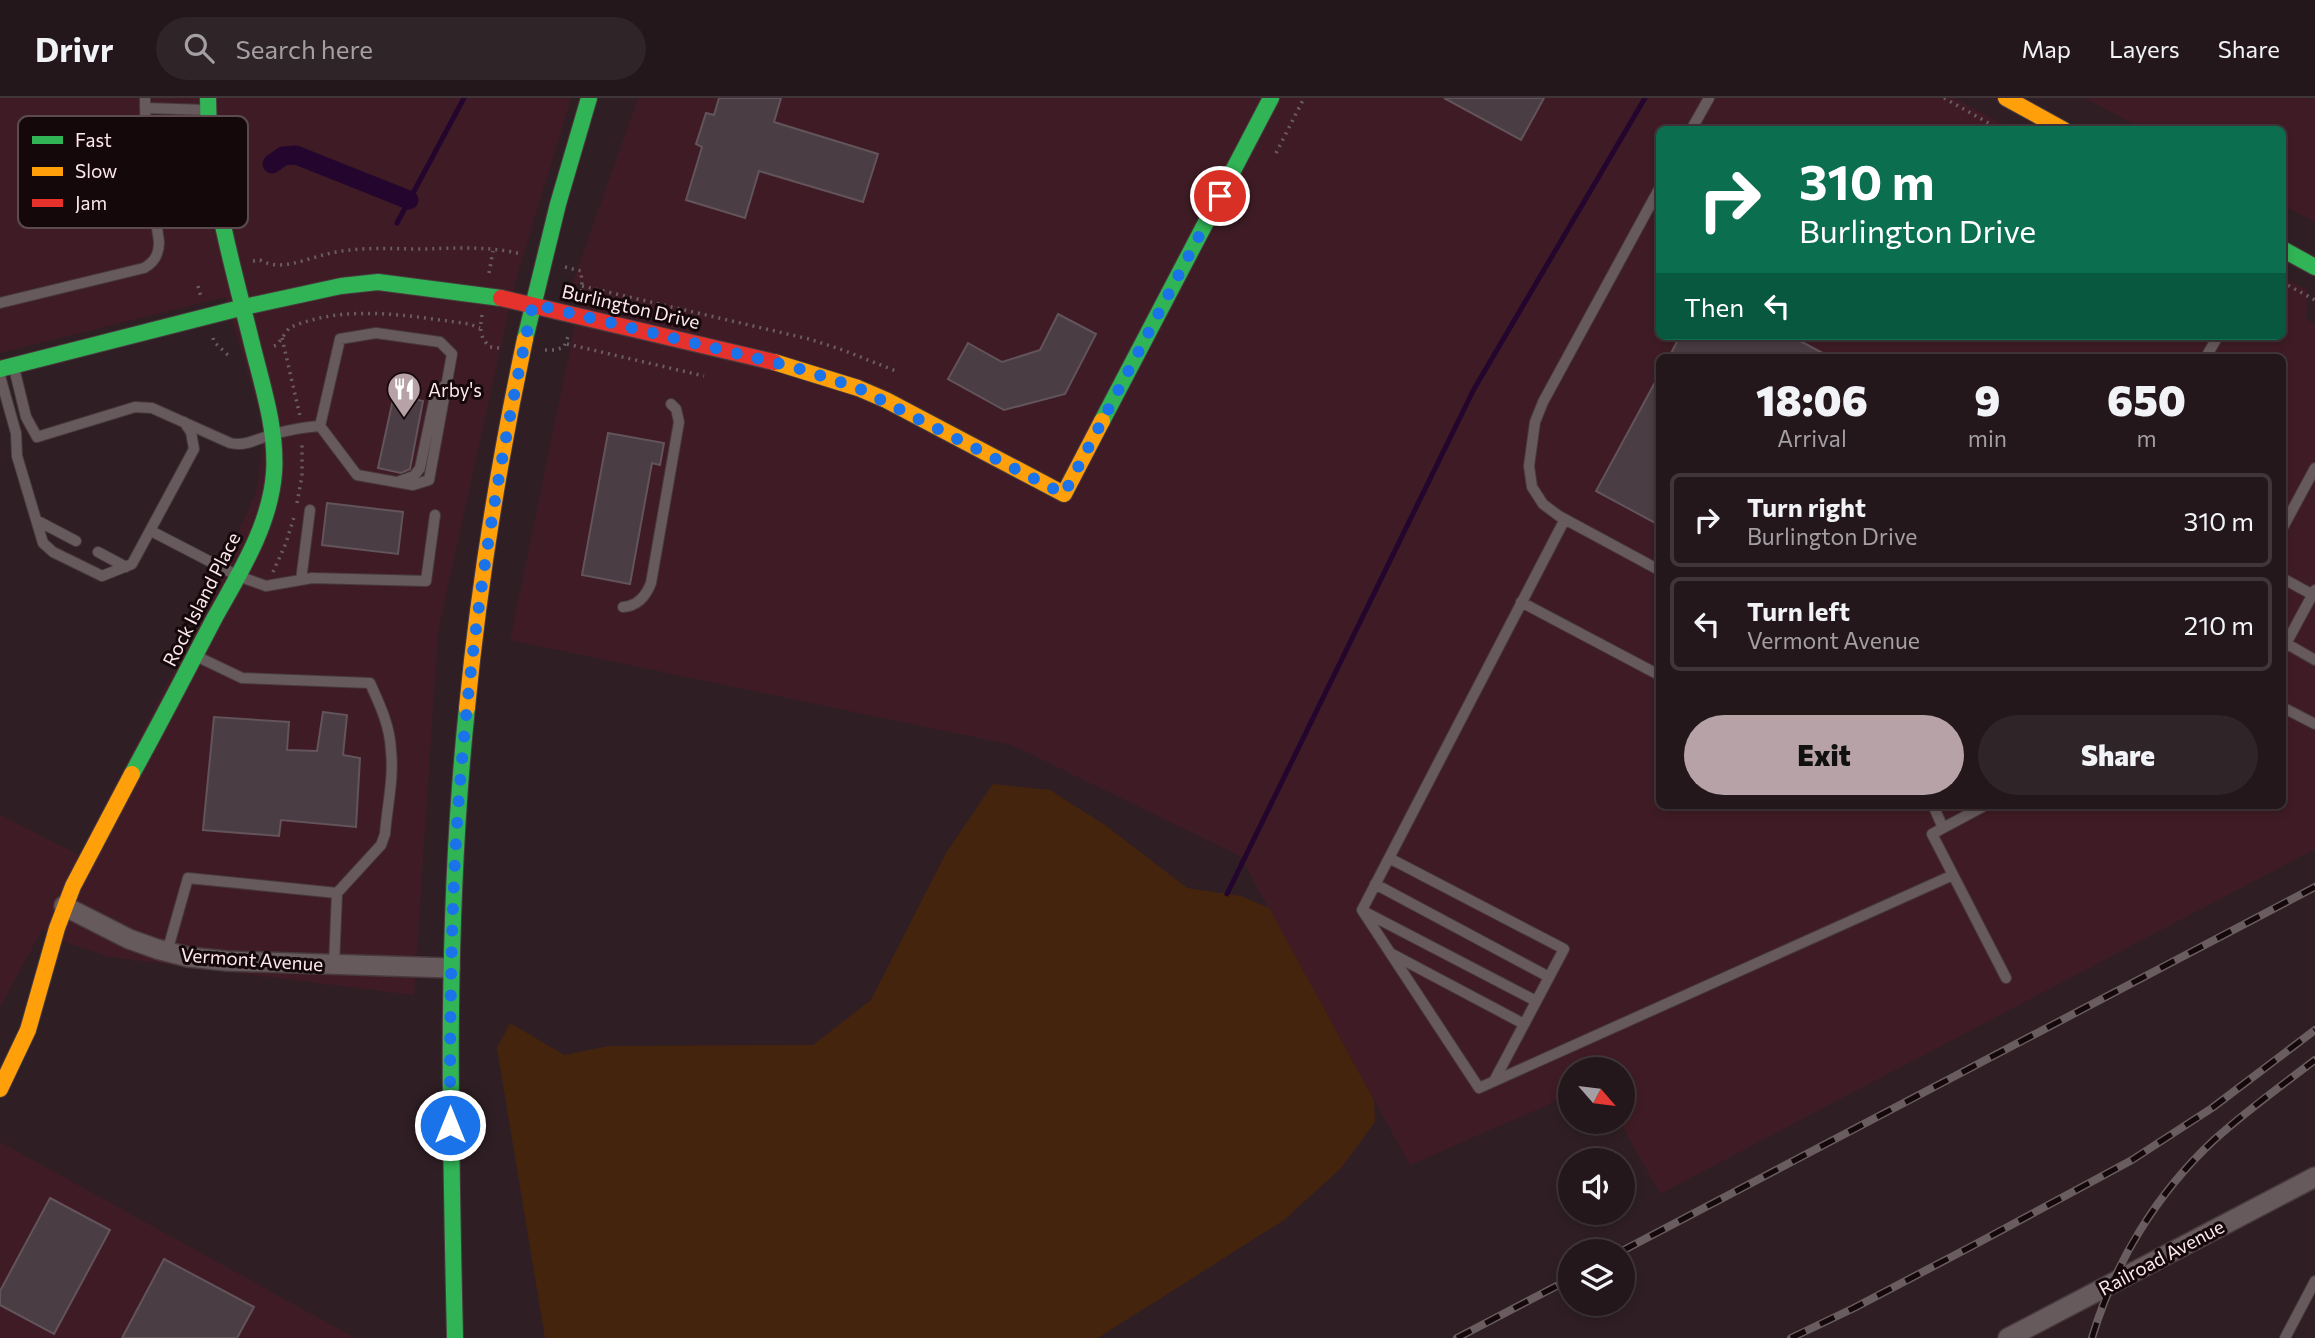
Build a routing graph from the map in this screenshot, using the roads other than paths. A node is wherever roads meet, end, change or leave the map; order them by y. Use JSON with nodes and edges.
{"nodes":[{"id":1,"x":589,"y":98,"type":"edge"},
{"id":2,"x":1270,"y":98,"type":"edge"},
{"id":3,"x":1709,"y":98,"type":"edge"},
{"id":4,"x":2006,"y":98,"type":"edge"},
{"id":5,"x":145,"y":103,"type":"edge"},
{"id":6,"x":208,"y":104,"type":"edge"},
{"id":7,"x":1693,"y":126,"type":"edge"},
{"id":8,"x":2057,"y":126,"type":"edge"},
{"id":9,"x":1656,"y":195,"type":"edge"},
{"id":10,"x":157,"y":228,"type":"edge"},
{"id":11,"x":223,"y":228,"type":"edge"},
{"id":12,"x":2286,"y":251,"type":"edge"},
{"id":13,"x":2315,"y":267,"type":"edge"},
{"id":14,"x":0,"y":303,"type":"edge"},
{"id":15,"x":533,"y":304,"type":"junction"},
{"id":16,"x":244,"y":307,"type":"junction"},
{"id":17,"x":7,"y":367,"type":"edge"},
{"id":18,"x":0,"y":376,"type":"edge"},
{"id":19,"x":671,"y":404,"type":"dead end"},
{"id":20,"x":184,"y":422,"type":"junction"},
{"id":21,"x":320,"y":426,"type":"junction"},
{"id":22,"x":273,"y":434,"type":"junction"},
{"id":23,"x":2315,"y":468,"type":"edge"},
{"id":24,"x":310,"y":510,"type":"dead end"},
{"id":25,"x":435,"y":515,"type":"dead end"},
{"id":26,"x":1565,"y":519,"type":"junction"},
{"id":27,"x":36,"y":520,"type":"junction"},
{"id":28,"x":2286,"y":522,"type":"edge"},
{"id":29,"x":151,"y":531,"type":"junction"},
{"id":30,"x":76,"y":541,"type":"dead end"},
{"id":31,"x":98,"y":552,"type":"dead end"},
{"id":32,"x":126,"y":567,"type":"junction"},
{"id":33,"x":1656,"y":568,"type":"edge"},
{"id":34,"x":238,"y":576,"type":"junction"},
{"id":35,"x":301,"y":580,"type":"junction"},
{"id":36,"x":2286,"y":580,"type":"edge"},
{"id":37,"x":2314,"y":594,"type":"edge"},
{"id":38,"x":1521,"y":603,"type":"junction"},
{"id":39,"x":623,"y":607,"type":"dead end"},
{"id":40,"x":2286,"y":640,"type":"edge"},
{"id":41,"x":2286,"y":646,"type":"edge"},
{"id":42,"x":196,"y":656,"type":"junction"},
{"id":43,"x":2315,"y":660,"type":"edge"},
{"id":44,"x":1656,"y":673,"type":"edge"},
{"id":45,"x":2286,"y":709,"type":"edge"},
{"id":46,"x":2315,"y":724,"type":"edge"},
{"id":47,"x":1935,"y":809,"type":"edge"},
{"id":48,"x":1979,"y":809,"type":"edge"},
{"id":49,"x":1944,"y":828,"type":"junction"},
{"id":50,"x":1389,"y":858,"type":"junction"},
{"id":51,"x":1953,"y":875,"type":"junction"},
{"id":52,"x":1375,"y":884,"type":"junction"},
{"id":53,"x":337,"y":893,"type":"junction"},
{"id":54,"x":64,"y":906,"type":"junction"},
{"id":55,"x":1362,"y":910,"type":"junction"},
{"id":56,"x":167,"y":952,"type":"junction"},
{"id":57,"x":1390,"y":953,"type":"junction"},
{"id":58,"x":334,"y":965,"type":"junction"},
{"id":59,"x":450,"y":968,"type":"junction"},
{"id":60,"x":1549,"y":977,"type":"junction"},
{"id":61,"x":2006,"y":978,"type":"dead end"},
{"id":62,"x":1536,"y":1001,"type":"junction"},
{"id":63,"x":1524,"y":1024,"type":"junction"},
{"id":64,"x":1494,"y":1081,"type":"junction"},
{"id":65,"x":0,"y":1089,"type":"edge"},
{"id":66,"x":2315,"y":1177,"type":"edge"},
{"id":67,"x":2315,"y":1281,"type":"edge"},
{"id":68,"x":455,"y":1338,"type":"edge"},
{"id":69,"x":2008,"y":1338,"type":"edge"},
{"id":70,"x":2285,"y":1338,"type":"edge"}],
"edges":[{"from":1,"to":15,"type":"street"},
{"from":2,"to":15,"type":"street","name":"Burlington Drive"},
{"from":3,"to":7,"type":"lane"},
{"from":4,"to":8,"type":"street"},
{"from":5,"to":6,"type":"lane"},
{"from":9,"to":26,"type":"lane"},
{"from":10,"to":14,"type":"lane"},
{"from":11,"to":16,"type":"street","name":"Rock Island Place"},
{"from":12,"to":13,"type":"street"},
{"from":15,"to":16,"type":"street","name":"Burlington Drive"},
{"from":15,"to":59,"type":"street"},
{"from":16,"to":17,"type":"street","name":"Burlington Drive"},
{"from":16,"to":22,"type":"street","name":"Rock Island Place"},
{"from":17,"to":20,"type":"lane"},
{"from":18,"to":27,"type":"lane"},
{"from":19,"to":39,"type":"lane"},
{"from":20,"to":22,"type":"lane"},
{"from":20,"to":29,"type":"lane"},
{"from":21,"to":21,"type":"lane"},
{"from":21,"to":22,"type":"lane"},
{"from":22,"to":34,"type":"street","name":"Rock Island Place"},
{"from":23,"to":28,"type":"lane"},
{"from":24,"to":35,"type":"lane"},
{"from":25,"to":35,"type":"lane"},
{"from":26,"to":33,"type":"lane"},
{"from":26,"to":38,"type":"lane"},
{"from":27,"to":30,"type":"lane"},
{"from":27,"to":32,"type":"lane"},
{"from":29,"to":32,"type":"lane"},
{"from":29,"to":34,"type":"lane"},
{"from":31,"to":32,"type":"lane"},
{"from":34,"to":35,"type":"lane"},
{"from":34,"to":42,"type":"street","name":"Rock Island Place"},
{"from":36,"to":37,"type":"lane"},
{"from":37,"to":40,"type":"lane"},
{"from":38,"to":44,"type":"lane"},
{"from":38,"to":50,"type":"lane"},
{"from":41,"to":43,"type":"lane"},
{"from":42,"to":53,"type":"lane"},
{"from":42,"to":54,"type":"street","name":"Rock Island Place"},
{"from":45,"to":46,"type":"lane"},
{"from":47,"to":49,"type":"lane"},
{"from":48,"to":49,"type":"lane"},
{"from":49,"to":51,"type":"lane"},
{"from":50,"to":52,"type":"lane"},
{"from":50,"to":60,"type":"lane"},
{"from":51,"to":61,"type":"lane"},
{"from":51,"to":64,"type":"lane"},
{"from":52,"to":55,"type":"lane"},
{"from":52,"to":60,"type":"lane"},
{"from":53,"to":56,"type":"lane"},
{"from":53,"to":58,"type":"lane"},
{"from":54,"to":56,"type":"street","name":"Vermont Avenue"},
{"from":54,"to":65,"type":"street","name":"Rock Island Place"},
{"from":55,"to":57,"type":"lane"},
{"from":55,"to":62,"type":"lane"},
{"from":56,"to":58,"type":"street","name":"Vermont Avenue"},
{"from":57,"to":63,"type":"lane"},
{"from":57,"to":64,"type":"lane"},
{"from":58,"to":59,"type":"street","name":"Vermont Avenue"},
{"from":59,"to":68,"type":"street"},
{"from":60,"to":62,"type":"lane"},
{"from":62,"to":63,"type":"lane"},
{"from":63,"to":64,"type":"lane"},
{"from":66,"to":69,"type":"street","name":"Railroad Avenue"},
{"from":67,"to":70,"type":"lane"}]}
